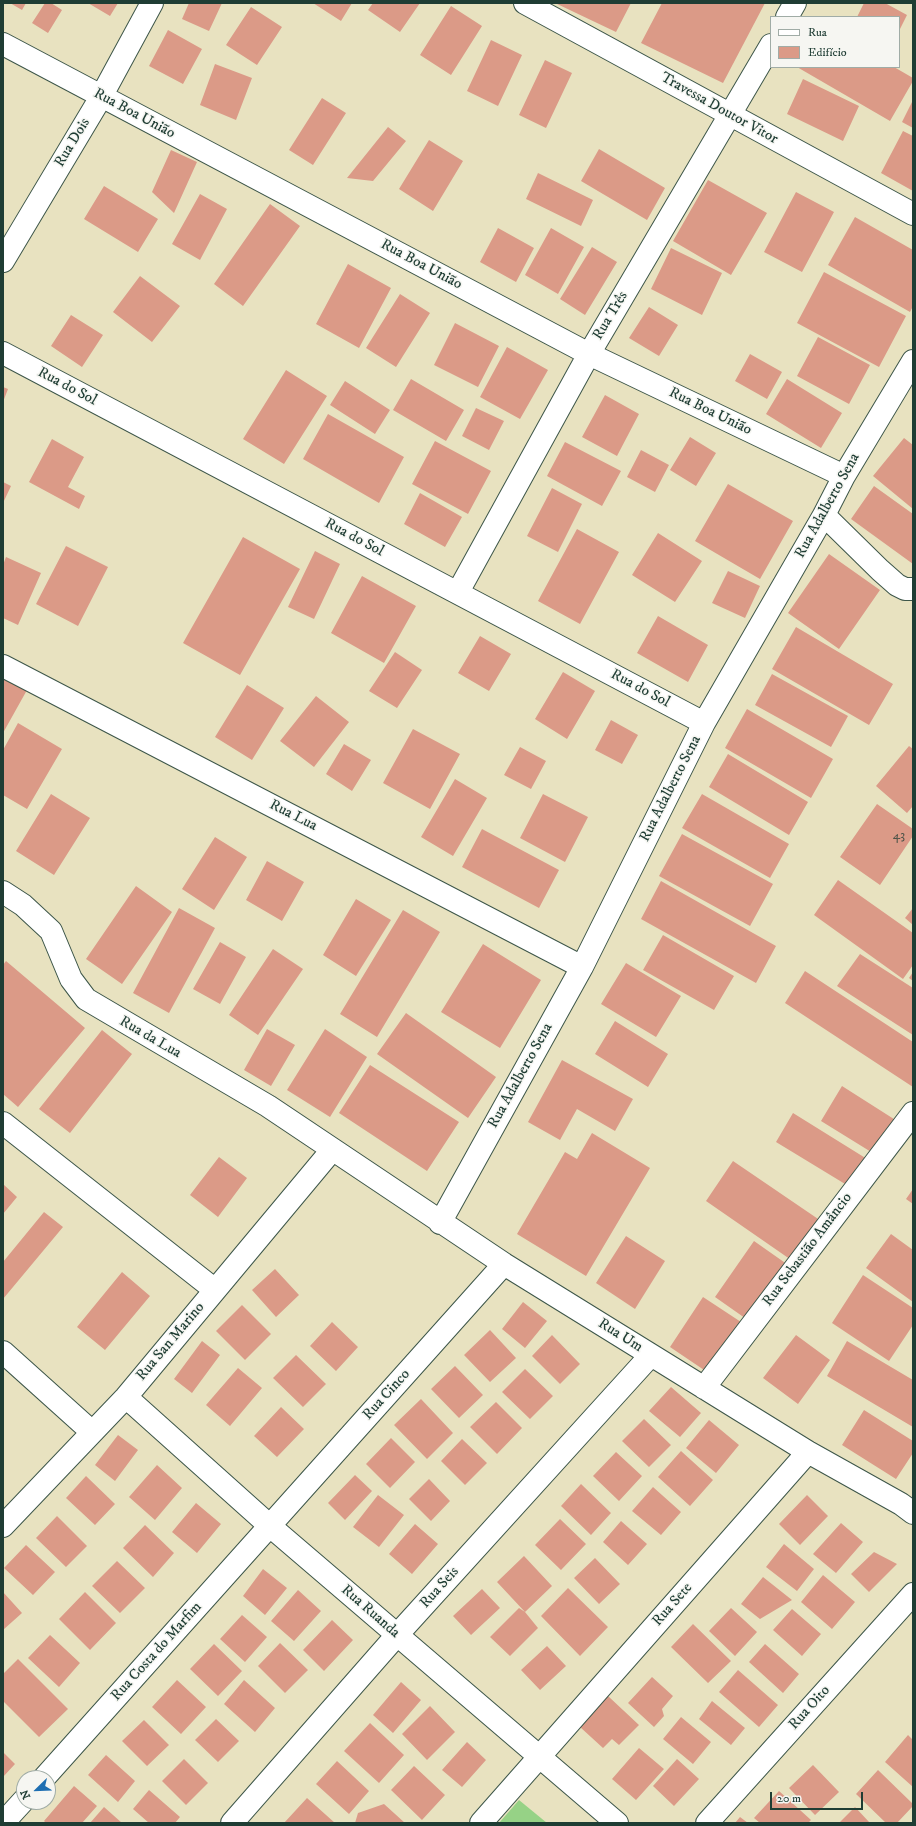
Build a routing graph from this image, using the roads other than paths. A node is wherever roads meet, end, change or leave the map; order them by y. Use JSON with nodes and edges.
{"nodes":[{"id":1,"x":152,"y":3,"type":"edge"},
{"id":2,"x":525,"y":3,"type":"edge"},
{"id":3,"x":795,"y":3,"type":"edge"},
{"id":4,"x":788,"y":16,"type":"edge"},
{"id":5,"x":3,"y":44,"type":"edge"},
{"id":6,"x":770,"y":47,"type":"edge"},
{"id":7,"x":101,"y":97,"type":"junction"},
{"id":8,"x":730,"y":115,"type":"junction"},
{"id":9,"x":913,"y":214,"type":"edge"},
{"id":10,"x":3,"y":261,"type":"edge"},
{"id":11,"x":3,"y":353,"type":"edge"},
{"id":12,"x":589,"y":354,"type":"junction"},
{"id":13,"x":913,"y":361,"type":"edge"},
{"id":14,"x":844,"y":476,"type":"junction"},
{"id":15,"x":824,"y":515,"type":"junction"},
{"id":16,"x":913,"y":589,"type":"edge"},
{"id":17,"x":458,"y":592,"type":"junction"},
{"id":18,"x":3,"y":666,"type":"edge"},
{"id":19,"x":704,"y":723,"type":"junction"},
{"id":20,"x":3,"y":892,"type":"edge"},
{"id":21,"x":582,"y":967,"type":"junction"},
{"id":22,"x":913,"y":1113,"type":"edge"},
{"id":23,"x":3,"y":1123,"type":"edge"},
{"id":24,"x":332,"y":1150,"type":"junction"},
{"id":25,"x":440,"y":1223,"type":"junction"},
{"id":26,"x":504,"y":1264,"type":"junction"},
{"id":27,"x":215,"y":1290,"type":"junction"},
{"id":28,"x":3,"y":1352,"type":"edge"},
{"id":29,"x":651,"y":1355,"type":"junction"},
{"id":30,"x":704,"y":1388,"type":"junction"},
{"id":31,"x":126,"y":1397,"type":"junction"},
{"id":32,"x":92,"y":1432,"type":"junction"},
{"id":33,"x":808,"y":1452,"type":"junction"},
{"id":34,"x":909,"y":1502,"type":"edge"},
{"id":35,"x":3,"y":1526,"type":"edge"},
{"id":36,"x":270,"y":1526,"type":"junction"},
{"id":37,"x":913,"y":1594,"type":"edge"},
{"id":38,"x":397,"y":1636,"type":"junction"},
{"id":39,"x":538,"y":1758,"type":"junction"},
{"id":40,"x":51,"y":1770,"type":"edge"},
{"id":41,"x":16,"y":1809,"type":"edge"},
{"id":42,"x":3,"y":1823,"type":"edge"},
{"id":43,"x":232,"y":1823,"type":"edge"},
{"id":44,"x":481,"y":1823,"type":"edge"},
{"id":45,"x":617,"y":1823,"type":"edge"},
{"id":46,"x":707,"y":1823,"type":"edge"}],
"edges":[{"from":1,"to":7,"type":"street","name":"Rua Dois"},
{"from":2,"to":8,"type":"street","name":"Travessa Doutor Vitor"},
{"from":3,"to":4,"type":"street"},
{"from":5,"to":7,"type":"street","name":"Rua Boa União"},
{"from":6,"to":8,"type":"street","name":"Rua Três"},
{"from":7,"to":10,"type":"street","name":"Rua Dois"},
{"from":7,"to":12,"type":"street","name":"Rua Boa União"},
{"from":8,"to":9,"type":"street","name":"Travessa Doutor Vitor"},
{"from":8,"to":12,"type":"street","name":"Rua Três"},
{"from":11,"to":17,"type":"street","name":"Rua do Sol"},
{"from":12,"to":14,"type":"street","name":"Rua Boa União"},
{"from":12,"to":17,"type":"street","name":"Rua Três"},
{"from":13,"to":14,"type":"street","name":"Rua Adalberto Sena"},
{"from":14,"to":15,"type":"street","name":"Rua Adalberto Sena"},
{"from":15,"to":16,"type":"street"},
{"from":15,"to":19,"type":"street","name":"Rua Adalberto Sena"},
{"from":17,"to":19,"type":"street","name":"Rua do Sol"},
{"from":18,"to":21,"type":"street","name":"Rua Lua"},
{"from":19,"to":21,"type":"street","name":"Rua Adalberto Sena"},
{"from":20,"to":24,"type":"street","name":"Rua da Lua"},
{"from":21,"to":25,"type":"street","name":"Rua Adalberto Sena"},
{"from":22,"to":30,"type":"street","name":"Rua Sebastião Amâncio"},
{"from":23,"to":27,"type":"street"},
{"from":24,"to":25,"type":"street","name":"Rua Um"},
{"from":24,"to":27,"type":"street","name":"Rua San Marino"},
{"from":25,"to":26,"type":"street","name":"Rua Um"},
{"from":26,"to":29,"type":"street","name":"Rua Um"},
{"from":26,"to":36,"type":"street","name":"Rua Cinco"},
{"from":27,"to":31,"type":"street","name":"Rua San Marino"},
{"from":28,"to":32,"type":"street"},
{"from":29,"to":30,"type":"street","name":"Rua Um"},
{"from":29,"to":38,"type":"street","name":"Rua Seis"},
{"from":30,"to":33,"type":"street","name":"Rua Um"},
{"from":31,"to":32,"type":"street","name":"Rua San Marino"},
{"from":31,"to":36,"type":"street","name":"Rua Ruanda"},
{"from":32,"to":35,"type":"street","name":"Rua San Marino"},
{"from":33,"to":34,"type":"street","name":"Rua Um"},
{"from":33,"to":39,"type":"street","name":"Rua Sete"},
{"from":36,"to":38,"type":"street","name":"Rua Ruanda"},
{"from":36,"to":40,"type":"street","name":"Rua Costa do Marfim"},
{"from":37,"to":46,"type":"street","name":"Rua Oito"},
{"from":38,"to":39,"type":"street","name":"Rua Ruanda"},
{"from":38,"to":43,"type":"street","name":"Rua Seis"},
{"from":39,"to":44,"type":"street","name":"Rua Sete"},
{"from":39,"to":45,"type":"street","name":"Rua Ruanda"},
{"from":41,"to":42,"type":"street"}]}
